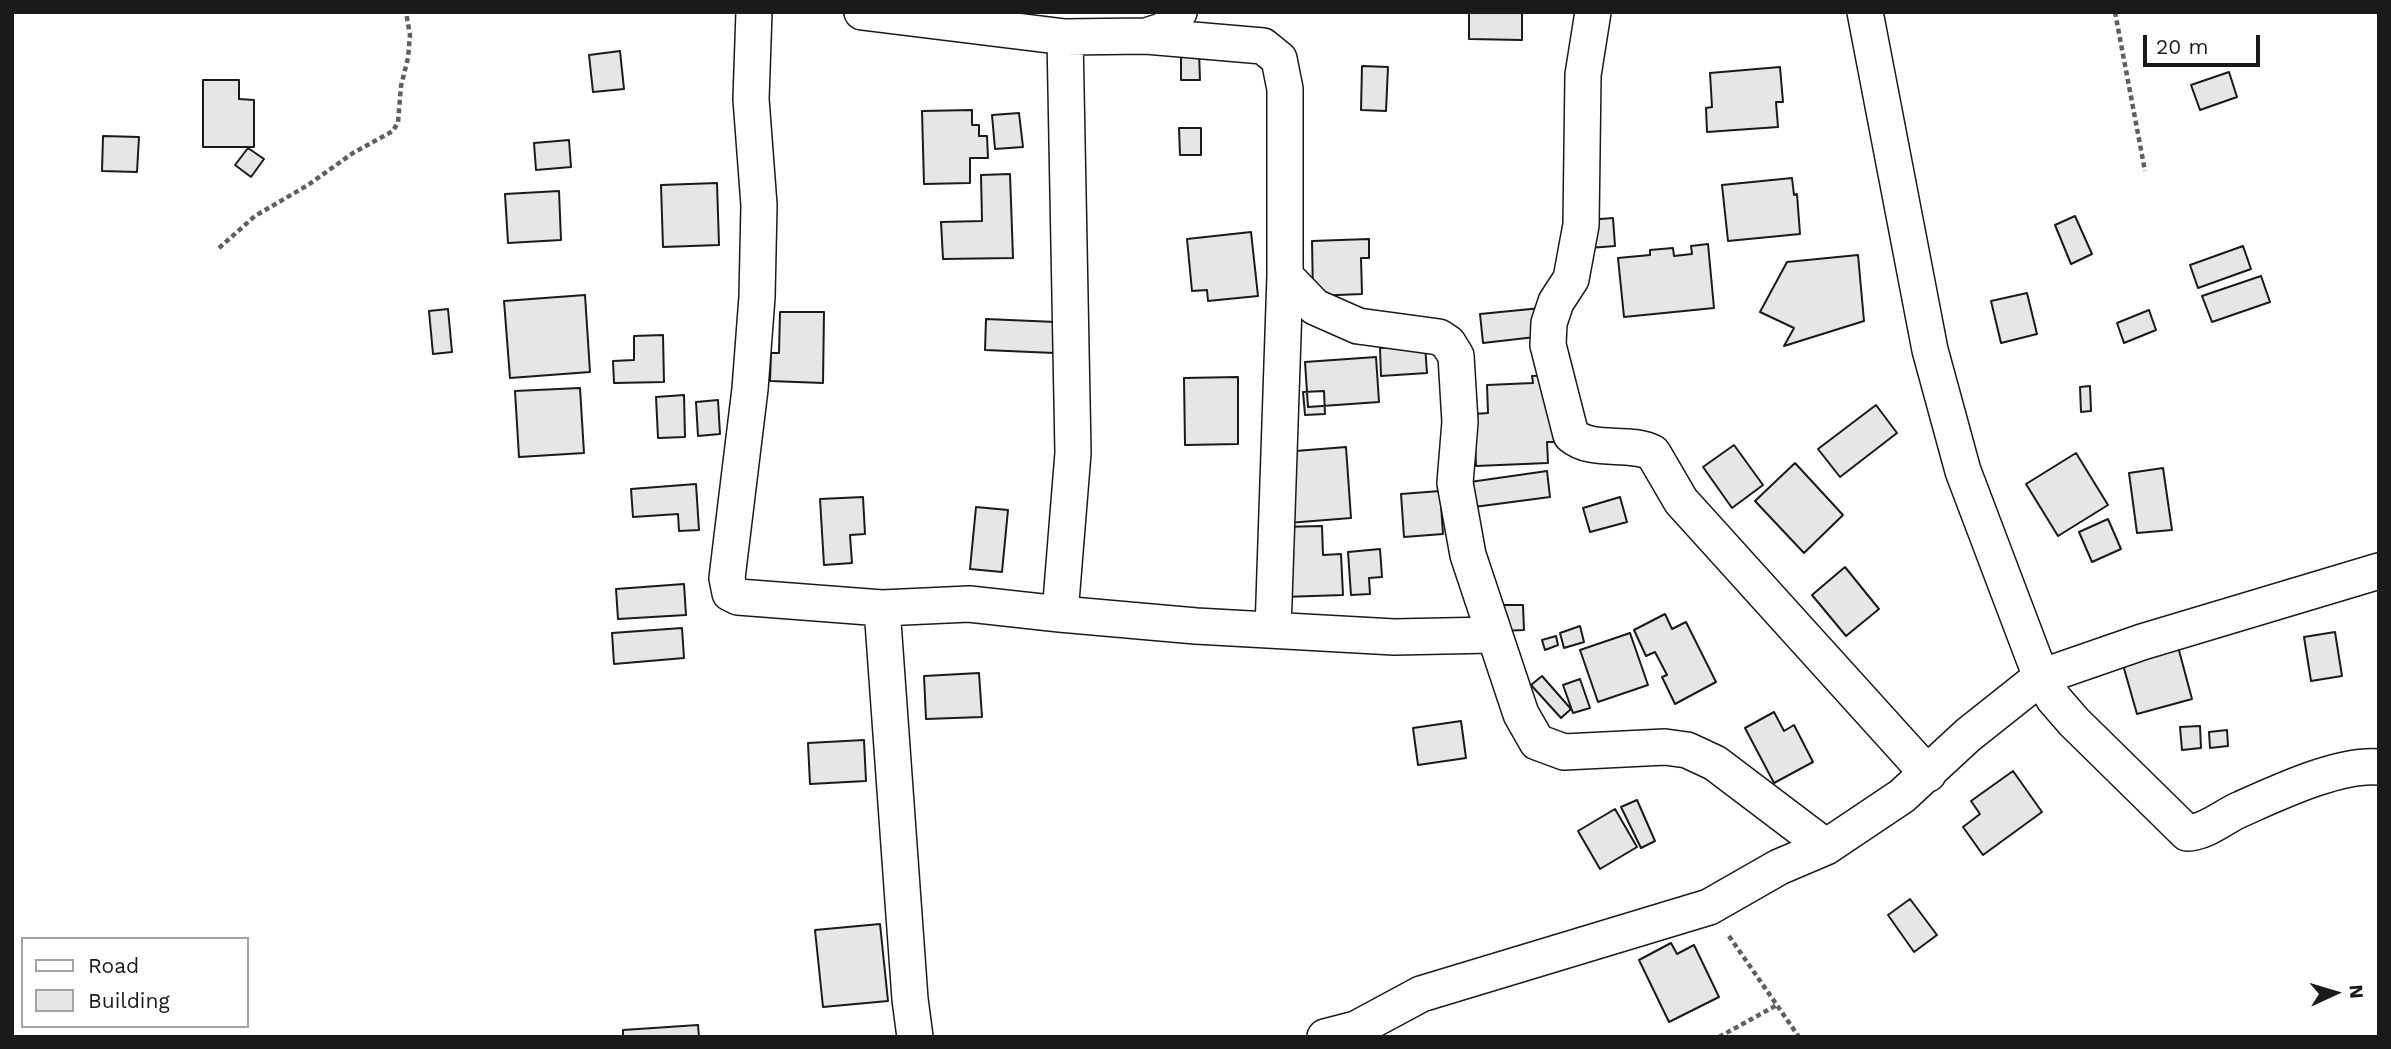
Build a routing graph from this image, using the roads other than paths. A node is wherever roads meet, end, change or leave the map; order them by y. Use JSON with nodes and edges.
{"nodes":[{"id":1,"x":754,"y":12,"type":"edge"},
{"id":2,"x":862,"y":12,"type":"edge"},
{"id":3,"x":1179,"y":12,"type":"edge"},
{"id":4,"x":1593,"y":12,"type":"edge"},
{"id":5,"x":1865,"y":12,"type":"edge"},
{"id":6,"x":1146,"y":36,"type":"junction"},
{"id":7,"x":1065,"y":37,"type":"junction"},
{"id":8,"x":1285,"y":276,"type":"junction"},
{"id":9,"x":2379,"y":571,"type":"edge"},
{"id":10,"x":882,"y":608,"type":"junction"},
{"id":11,"x":1060,"y":614,"type":"junction"},
{"id":12,"x":1273,"y":630,"type":"junction"},
{"id":13,"x":1493,"y":635,"type":"junction"},
{"id":14,"x":2041,"y":677,"type":"junction"},
{"id":15,"x":2379,"y":767,"type":"edge"},
{"id":16,"x":1928,"y":774,"type":"junction"},
{"id":17,"x":1826,"y":847,"type":"junction"},
{"id":18,"x":915,"y":1037,"type":"edge"},
{"id":19,"x":1325,"y":1037,"type":"edge"}],
"edges":[{"from":1,"to":10,"type":"street"},
{"from":2,"to":7,"type":"street"},
{"from":3,"to":6,"type":"street"},
{"from":4,"to":16,"type":"street"},
{"from":5,"to":14,"type":"street"},
{"from":6,"to":7,"type":"street"},
{"from":6,"to":8,"type":"street"},
{"from":7,"to":11,"type":"street"},
{"from":8,"to":12,"type":"street"},
{"from":8,"to":13,"type":"street"},
{"from":9,"to":14,"type":"street"},
{"from":10,"to":11,"type":"street"},
{"from":10,"to":18,"type":"street"},
{"from":11,"to":12,"type":"street"},
{"from":12,"to":13,"type":"street"},
{"from":13,"to":17,"type":"street"},
{"from":14,"to":15,"type":"street"},
{"from":14,"to":16,"type":"street"},
{"from":16,"to":17,"type":"street"},
{"from":17,"to":19,"type":"street"}]}
